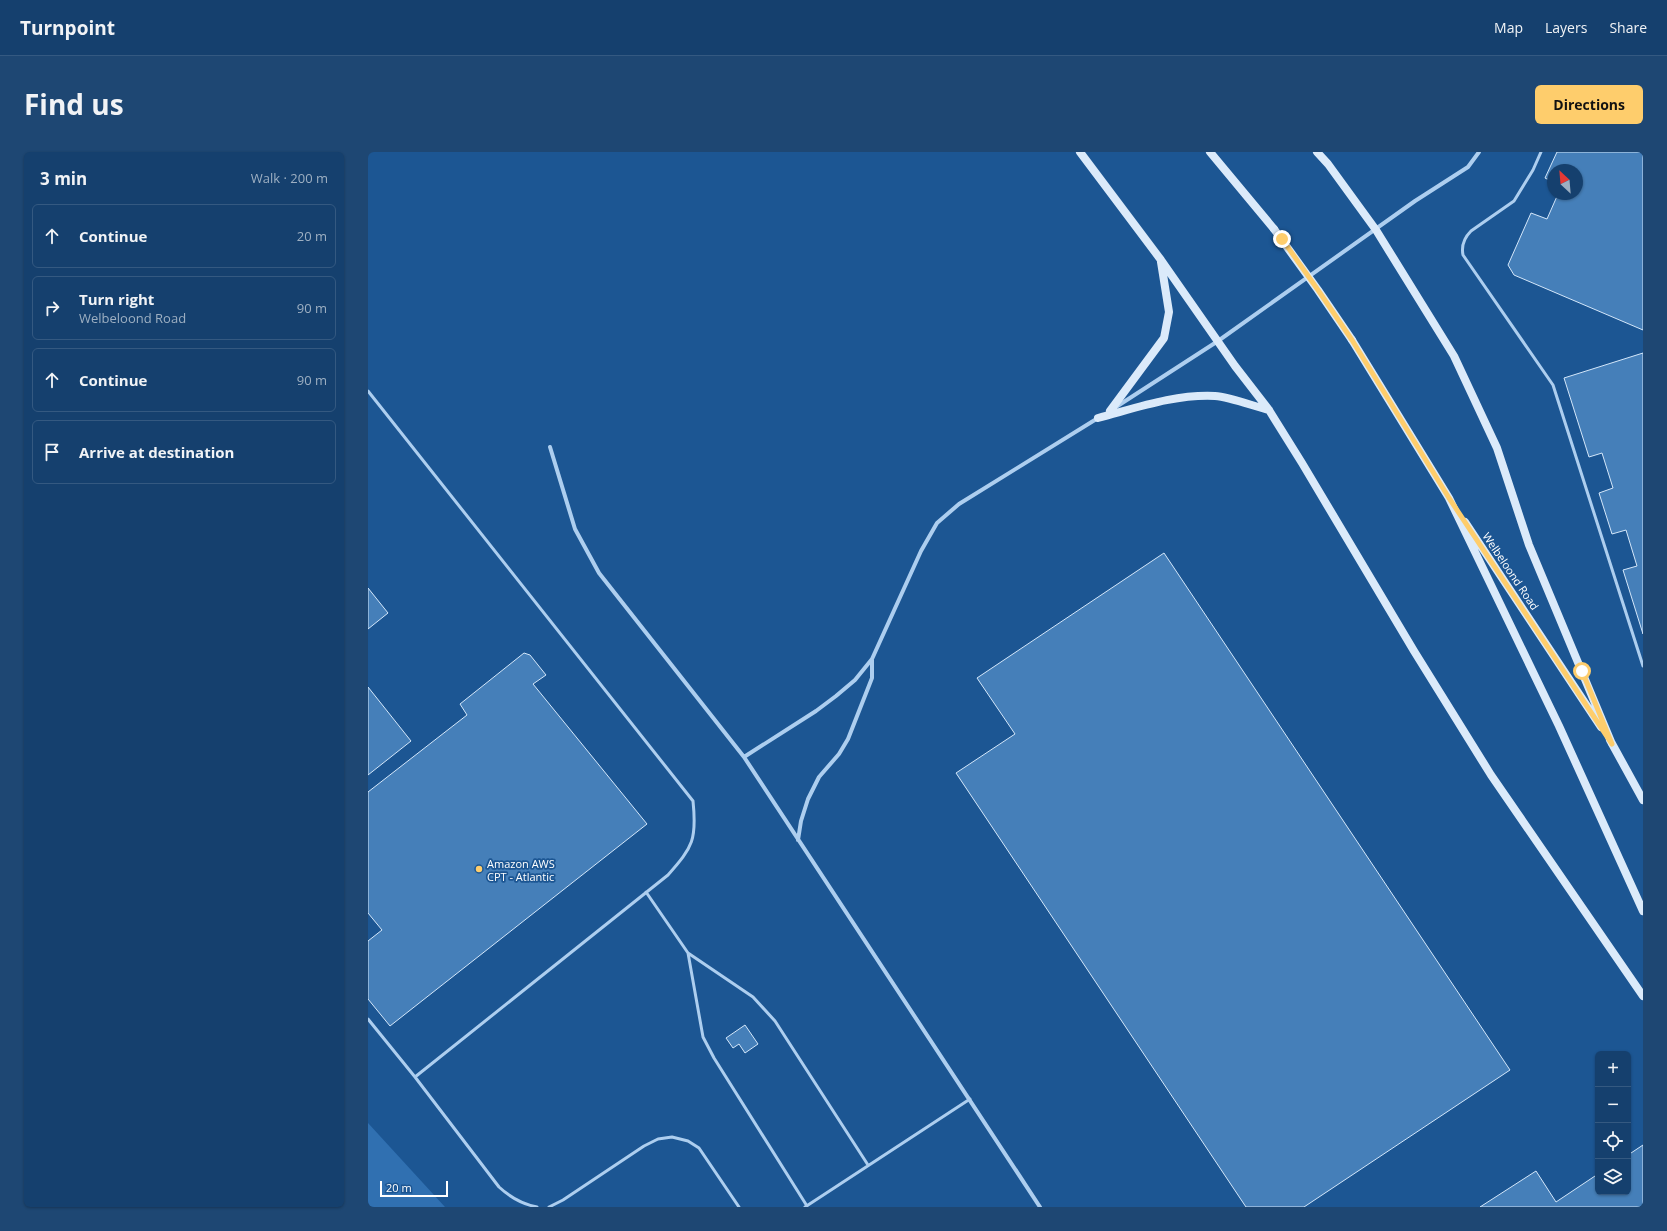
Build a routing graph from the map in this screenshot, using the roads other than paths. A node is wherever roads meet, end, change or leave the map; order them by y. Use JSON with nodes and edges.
{"nodes":[{"id":1,"x":1080,"y":152,"type":"edge"},
{"id":2,"x":1210,"y":152,"type":"edge"},
{"id":3,"x":1317,"y":152,"type":"edge"},
{"id":4,"x":1479,"y":152,"type":"edge"},
{"id":5,"x":1541,"y":152,"type":"edge"},
{"id":6,"x":1376,"y":230,"type":"junction"},
{"id":7,"x":1161,"y":260,"type":"junction"},
{"id":8,"x":1218,"y":341,"type":"junction"},
{"id":9,"x":368,"y":391,"type":"edge"},
{"id":10,"x":1269,"y":410,"type":"junction"},
{"id":11,"x":1110,"y":411,"type":"junction"},
{"id":12,"x":1098,"y":418,"type":"junction"},
{"id":13,"x":550,"y":447,"type":"dead end"},
{"id":14,"x":1449,"y":498,"type":"junction"},
{"id":15,"x":872,"y":659,"type":"junction"},
{"id":16,"x":1643,"y":666,"type":"edge"},
{"id":17,"x":1612,"y":744,"type":"junction"},
{"id":18,"x":744,"y":757,"type":"junction"},
{"id":19,"x":1643,"y":800,"type":"edge"},
{"id":20,"x":798,"y":841,"type":"junction"},
{"id":21,"x":646,"y":892,"type":"junction"},
{"id":22,"x":1643,"y":911,"type":"edge"},
{"id":23,"x":688,"y":953,"type":"junction"},
{"id":24,"x":1643,"y":996,"type":"edge"},
{"id":25,"x":368,"y":1019,"type":"edge"},
{"id":26,"x":415,"y":1077,"type":"junction"},
{"id":27,"x":970,"y":1099,"type":"junction"},
{"id":28,"x":868,"y":1166,"type":"junction"},
{"id":29,"x":806,"y":1206,"type":"edge"},
{"id":30,"x":537,"y":1207,"type":"edge"},
{"id":31,"x":549,"y":1207,"type":"edge"},
{"id":32,"x":739,"y":1207,"type":"edge"},
{"id":33,"x":1040,"y":1207,"type":"edge"}],
"edges":[{"from":1,"to":7,"type":"main road"},
{"from":2,"to":14,"type":"main road","bridge":true},
{"from":3,"to":6,"type":"main road"},
{"from":4,"to":6,"type":"street"},
{"from":5,"to":16,"type":"lane"},
{"from":6,"to":8,"type":"street"},
{"from":6,"to":17,"type":"main road"},
{"from":7,"to":8,"type":"main road"},
{"from":7,"to":11,"type":"main road"},
{"from":8,"to":10,"type":"main road"},
{"from":8,"to":11,"type":"street"},
{"from":9,"to":21,"type":"lane"},
{"from":10,"to":12,"type":"main road"},
{"from":10,"to":24,"type":"main road"},
{"from":11,"to":12,"type":"street"},
{"from":12,"to":15,"type":"street"},
{"from":13,"to":18,"type":"street"},
{"from":14,"to":17,"type":"main road","name":"Welbeloond Road"},
{"from":14,"to":22,"type":"main road"},
{"from":15,"to":18,"type":"street"},
{"from":15,"to":20,"type":"street"},
{"from":17,"to":19,"type":"main road","name":"Welbeloond Road"},
{"from":18,"to":20,"type":"street"},
{"from":20,"to":27,"type":"street"},
{"from":21,"to":23,"type":"lane"},
{"from":21,"to":26,"type":"lane"},
{"from":23,"to":28,"type":"lane"},
{"from":23,"to":29,"type":"lane"},
{"from":25,"to":26,"type":"lane"},
{"from":26,"to":30,"type":"lane"},
{"from":27,"to":28,"type":"lane"},
{"from":27,"to":33,"type":"street"},
{"from":28,"to":29,"type":"lane"},
{"from":31,"to":32,"type":"lane"}]}
